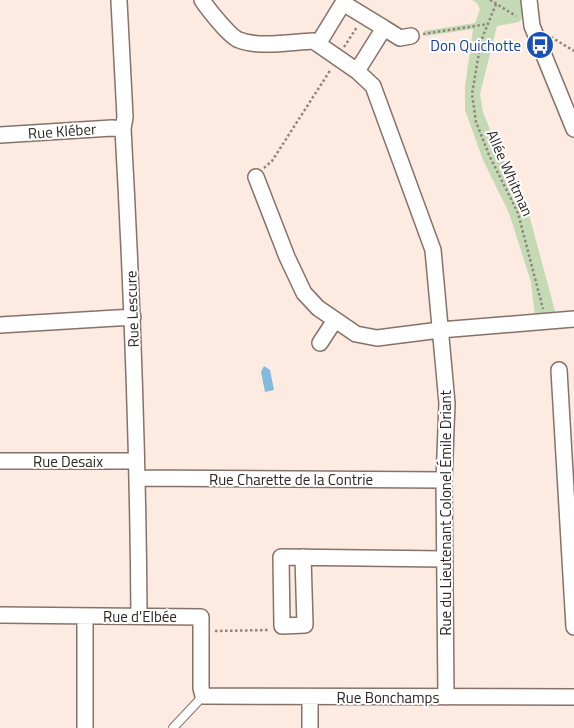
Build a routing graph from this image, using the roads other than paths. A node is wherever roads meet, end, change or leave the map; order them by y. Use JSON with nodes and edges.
{"nodes":[{"id":1,"x":118,"y":0,"type":"edge"},
{"id":2,"x":202,"y":0,"type":"edge"},
{"id":3,"x":529,"y":0,"type":"edge"},
{"id":4,"x":341,"y":2,"type":"edge"},
{"id":5,"x":384,"y":28,"type":"junction"},
{"id":6,"x":412,"y":36,"type":"road end"},
{"id":7,"x":318,"y":44,"type":"junction"},
{"id":8,"x":362,"y":75,"type":"junction"},
{"id":9,"x":123,"y":129,"type":"junction"},
{"id":10,"x":574,"y":129,"type":"edge"},
{"id":11,"x":0,"y":135,"type":"edge"},
{"id":12,"x":256,"y":177,"type":"road end"},
{"id":13,"x":133,"y":317,"type":"junction"},
{"id":14,"x":335,"y":320,"type":"junction"},
{"id":15,"x":574,"y":320,"type":"edge"},
{"id":16,"x":0,"y":325,"type":"edge"},
{"id":17,"x":440,"y":330,"type":"junction"},
{"id":18,"x":320,"y":343,"type":"dead end"},
{"id":19,"x":558,"y":370,"type":"dead end"},
{"id":20,"x":0,"y":461,"type":"edge"},
{"id":21,"x":136,"y":462,"type":"junction"},
{"id":22,"x":137,"y":478,"type":"junction"},
{"id":23,"x":444,"y":480,"type":"junction"},
{"id":24,"x":303,"y":558,"type":"junction"},
{"id":25,"x":444,"y":559,"type":"junction"},
{"id":26,"x":0,"y":615,"type":"edge"},
{"id":27,"x":84,"y":616,"type":"junction"},
{"id":28,"x":138,"y":616,"type":"junction"},
{"id":29,"x":574,"y":627,"type":"edge"},
{"id":30,"x":203,"y":696,"type":"junction"},
{"id":31,"x":574,"y":696,"type":"edge"},
{"id":32,"x":310,"y":697,"type":"junction"},
{"id":33,"x":446,"y":697,"type":"junction"},
{"id":34,"x":85,"y":728,"type":"edge"},
{"id":35,"x":173,"y":728,"type":"edge"},
{"id":36,"x":310,"y":728,"type":"edge"}],
"edges":[{"from":1,"to":9,"type":"street","name":"Rue Lescure"},
{"from":2,"to":7,"type":"street"},
{"from":3,"to":10,"type":"street"},
{"from":4,"to":5,"type":"street"},
{"from":4,"to":7,"type":"street"},
{"from":5,"to":6,"type":"street"},
{"from":5,"to":8,"type":"street"},
{"from":7,"to":8,"type":"street"},
{"from":8,"to":17,"type":"street","name":"Rue du Lieutenant Colonel Émile Driant"},
{"from":9,"to":11,"type":"street","name":"Rue Kléber"},
{"from":9,"to":13,"type":"street","name":"Rue Lescure"},
{"from":12,"to":14,"type":"street"},
{"from":13,"to":16,"type":"street"},
{"from":13,"to":21,"type":"street","name":"Rue Lescure"},
{"from":14,"to":17,"type":"street"},
{"from":14,"to":18,"type":"street"},
{"from":15,"to":17,"type":"street"},
{"from":17,"to":23,"type":"street","name":"Rue du Lieutenant Colonel Émile Driant"},
{"from":19,"to":29,"type":"street"},
{"from":20,"to":21,"type":"street","name":"Rue Desaix"},
{"from":21,"to":22,"type":"street","name":"Rue Lescure"},
{"from":22,"to":23,"type":"street","name":"Rue Charette de la Contrie"},
{"from":22,"to":28,"type":"street","name":"Rue Lescure"},
{"from":23,"to":25,"type":"street","name":"Rue du Lieutenant Colonel Émile Driant"},
{"from":24,"to":24,"type":"street"},
{"from":24,"to":25,"type":"street"},
{"from":25,"to":33,"type":"street","name":"Rue du Lieutenant Colonel Émile Driant"},
{"from":26,"to":27,"type":"street","name":"Rue d'Elbée"},
{"from":27,"to":28,"type":"street","name":"Rue d'Elbée"},
{"from":27,"to":34,"type":"street"},
{"from":28,"to":30,"type":"street","name":"Rue d'Elbée"},
{"from":30,"to":32,"type":"street","name":"Rue Bonchamps"},
{"from":30,"to":35,"type":"lane"},
{"from":31,"to":33,"type":"street","name":"Rue Bonchamps"},
{"from":32,"to":33,"type":"street","name":"Rue Bonchamps"},
{"from":32,"to":36,"type":"street"}]}
